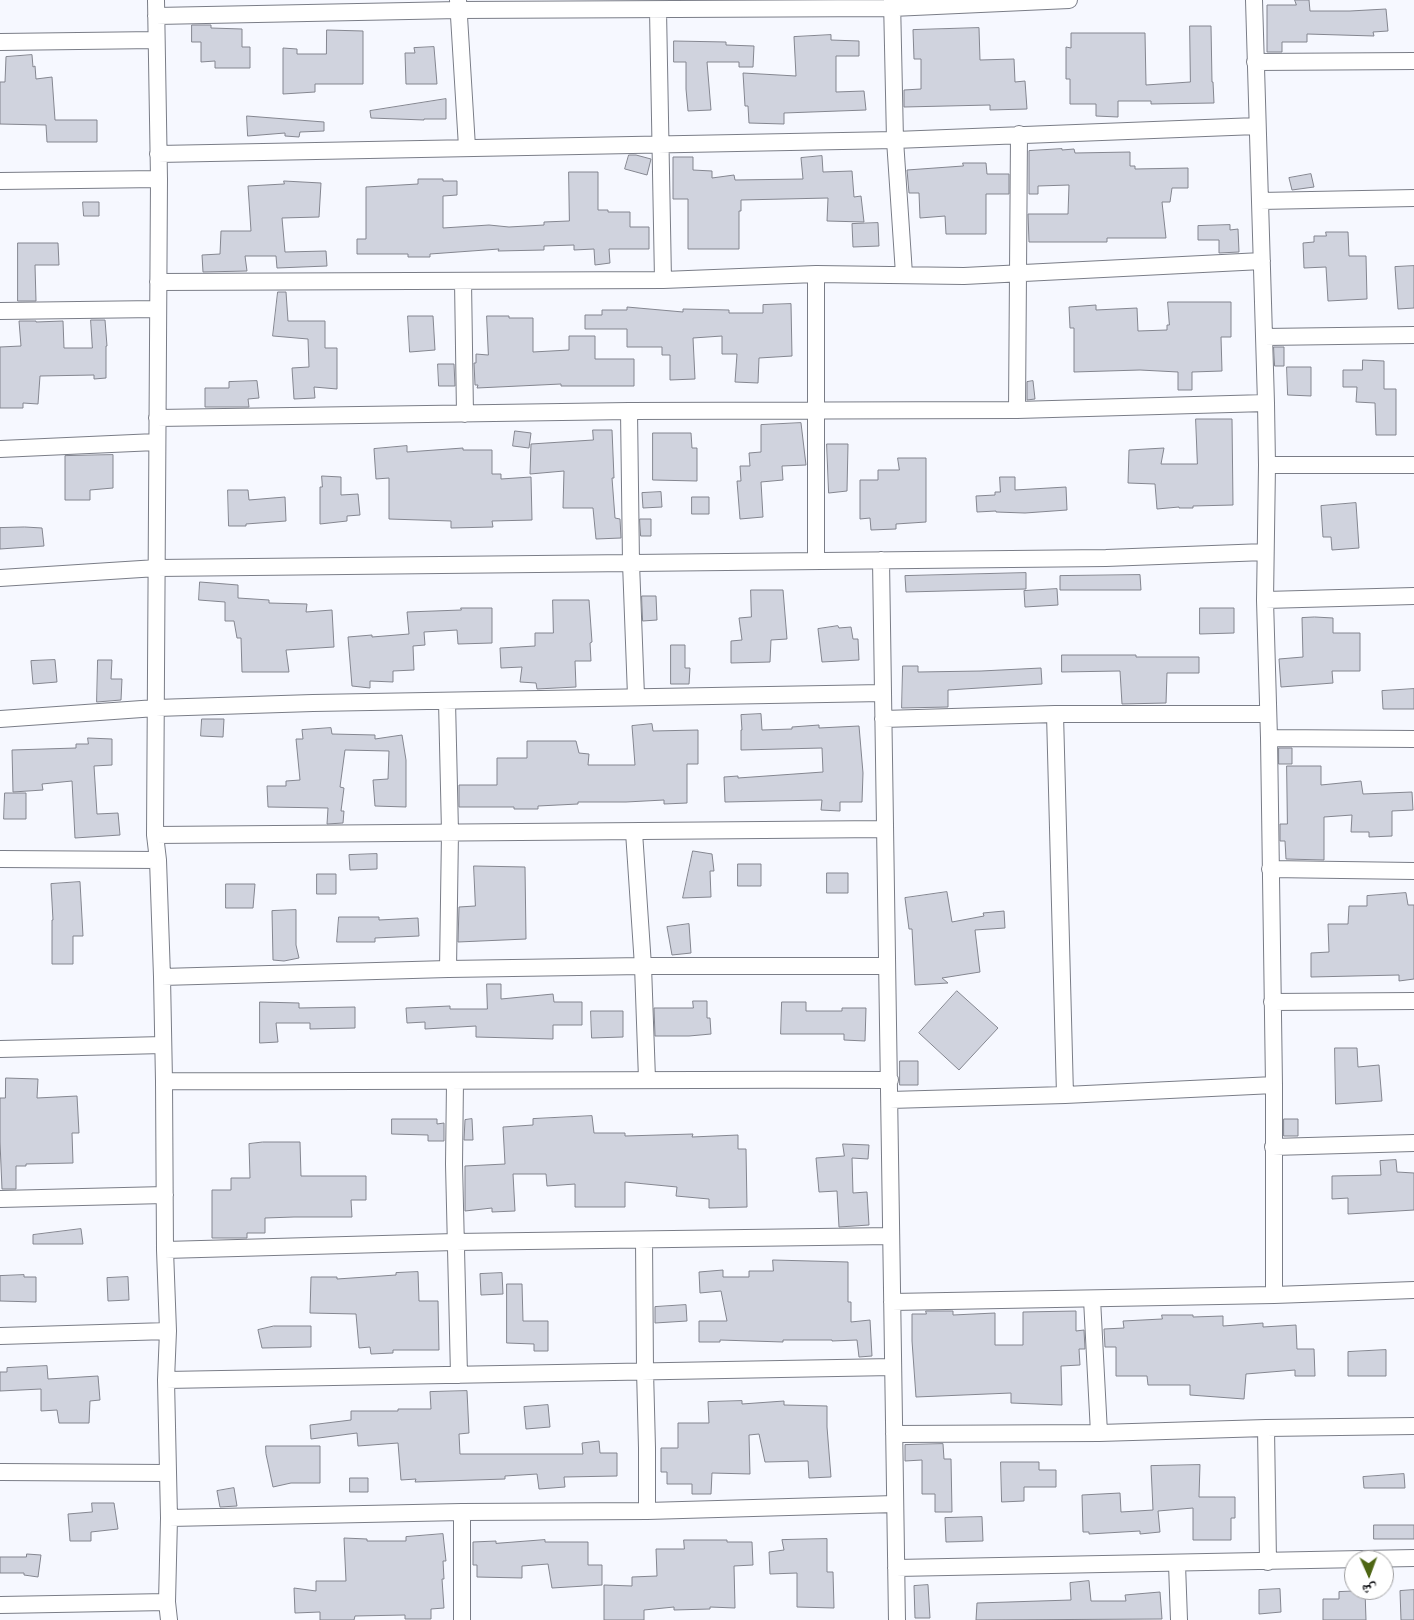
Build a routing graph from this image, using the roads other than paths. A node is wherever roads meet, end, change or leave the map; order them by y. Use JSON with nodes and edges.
{"nodes":[{"id":1,"x":1069,"y":0,"type":"edge"},
{"id":2,"x":1254,"y":0,"type":"edge"},
{"id":3,"x":892,"y":4,"type":"edge"},
{"id":4,"x":459,"y":5,"type":"edge"},
{"id":5,"x":156,"y":8,"type":"edge"},
{"id":6,"x":658,"y":10,"type":"junction"},
{"id":7,"x":156,"y":40,"type":"junction"},
{"id":8,"x":0,"y":42,"type":"edge"},
{"id":9,"x":1414,"y":61,"type":"edge"},
{"id":10,"x":1255,"y":62,"type":"junction"},
{"id":11,"x":1257,"y":126,"type":"junction"},
{"id":12,"x":1019,"y":134,"type":"junction"},
{"id":13,"x":895,"y":140,"type":"junction"},
{"id":14,"x":660,"y":144,"type":"junction"},
{"id":15,"x":467,"y":147,"type":"junction"},
{"id":16,"x":158,"y":154,"type":"junction"},
{"id":17,"x":159,"y":179,"type":"junction"},
{"id":18,"x":0,"y":181,"type":"edge"},
{"id":19,"x":1414,"y":198,"type":"edge"},
{"id":20,"x":1260,"y":201,"type":"junction"},
{"id":21,"x":1262,"y":261,"type":"junction"},
{"id":22,"x":816,"y":274,"type":"junction"},
{"id":23,"x":904,"y":274,"type":"junction"},
{"id":24,"x":1017,"y":274,"type":"junction"},
{"id":25,"x":663,"y":280,"type":"junction"},
{"id":26,"x":463,"y":281,"type":"junction"},
{"id":27,"x":158,"y":282,"type":"junction"},
{"id":28,"x":157,"y":309,"type":"junction"},
{"id":29,"x":0,"y":312,"type":"edge"},
{"id":30,"x":1414,"y":335,"type":"edge"},
{"id":31,"x":1264,"y":337,"type":"junction"},
{"id":32,"x":1266,"y":403,"type":"junction"},
{"id":33,"x":816,"y":410,"type":"junction"},
{"id":34,"x":1017,"y":410,"type":"junction"},
{"id":35,"x":629,"y":412,"type":"junction"},
{"id":36,"x":465,"y":414,"type":"junction"},
{"id":37,"x":157,"y":418,"type":"junction"},
{"id":38,"x":156,"y":442,"type":"junction"},
{"id":39,"x":0,"y":449,"type":"edge"},
{"id":40,"x":1267,"y":465,"type":"junction"},
{"id":41,"x":1414,"y":466,"type":"edge"},
{"id":42,"x":1265,"y":552,"type":"junction"},
{"id":43,"x":881,"y":560,"type":"junction"},
{"id":44,"x":816,"y":561,"type":"junction"},
{"id":45,"x":631,"y":563,"type":"junction"},
{"id":46,"x":157,"y":568,"type":"junction"},
{"id":47,"x":0,"y":578,"type":"edge"},
{"id":48,"x":1414,"y":596,"type":"edge"},
{"id":49,"x":1264,"y":600,"type":"junction"},
{"id":50,"x":883,"y":693,"type":"junction"},
{"id":51,"x":636,"y":696,"type":"junction"},
{"id":52,"x":447,"y":701,"type":"junction"},
{"id":53,"x":156,"y":708,"type":"junction"},
{"id":54,"x":1055,"y":714,"type":"junction"},
{"id":55,"x":1268,"y":714,"type":"junction"},
{"id":56,"x":0,"y":719,"type":"edge"},
{"id":57,"x":883,"y":720,"type":"junction"},
{"id":58,"x":1269,"y":738,"type":"junction"},
{"id":59,"x":1414,"y":739,"type":"edge"},
{"id":60,"x":885,"y":829,"type":"junction"},
{"id":61,"x":450,"y":832,"type":"junction"},
{"id":62,"x":634,"y":832,"type":"junction"},
{"id":63,"x":155,"y":835,"type":"junction"},
{"id":64,"x":0,"y":860,"type":"edge"},
{"id":65,"x":158,"y":860,"type":"junction"},
{"id":66,"x":1270,"y":869,"type":"junction"},
{"id":67,"x":1414,"y":871,"type":"edge"},
{"id":68,"x":643,"y":966,"type":"junction"},
{"id":69,"x":887,"y":966,"type":"junction"},
{"id":70,"x":448,"y":969,"type":"junction"},
{"id":71,"x":162,"y":977,"type":"junction"},
{"id":72,"x":1414,"y":1001,"type":"edge"},
{"id":73,"x":1272,"y":1002,"type":"junction"},
{"id":74,"x":163,"y":1045,"type":"junction"},
{"id":75,"x":0,"y":1049,"type":"edge"},
{"id":76,"x":647,"y":1080,"type":"junction"},
{"id":77,"x":890,"y":1080,"type":"junction"},
{"id":78,"x":164,"y":1081,"type":"junction"},
{"id":79,"x":455,"y":1082,"type":"junction"},
{"id":80,"x":1274,"y":1085,"type":"junction"},
{"id":81,"x":1065,"y":1095,"type":"junction"},
{"id":82,"x":890,"y":1100,"type":"junction"},
{"id":83,"x":1414,"y":1143,"type":"edge"},
{"id":84,"x":1273,"y":1147,"type":"junction"},
{"id":85,"x":165,"y":1195,"type":"junction"},
{"id":86,"x":0,"y":1199,"type":"edge"},
{"id":87,"x":891,"y":1236,"type":"junction"},
{"id":88,"x":644,"y":1240,"type":"junction"},
{"id":89,"x":455,"y":1242,"type":"junction"},
{"id":90,"x":165,"y":1250,"type":"junction"},
{"id":91,"x":1414,"y":1290,"type":"edge"},
{"id":92,"x":1274,"y":1295,"type":"junction"},
{"id":93,"x":1092,"y":1299,"type":"junction"},
{"id":94,"x":892,"y":1302,"type":"junction"},
{"id":95,"x":168,"y":1331,"type":"junction"},
{"id":96,"x":0,"y":1336,"type":"edge"},
{"id":97,"x":893,"y":1366,"type":"junction"},
{"id":98,"x":645,"y":1370,"type":"junction"},
{"id":99,"x":459,"y":1374,"type":"junction"},
{"id":100,"x":166,"y":1380,"type":"junction"},
{"id":101,"x":1414,"y":1426,"type":"edge"},
{"id":102,"x":1266,"y":1428,"type":"junction"},
{"id":103,"x":1099,"y":1433,"type":"junction"},
{"id":104,"x":894,"y":1434,"type":"junction"},
{"id":105,"x":0,"y":1472,"type":"edge"},
{"id":106,"x":168,"y":1473,"type":"junction"},
{"id":107,"x":895,"y":1504,"type":"junction"},
{"id":108,"x":647,"y":1511,"type":"junction"},
{"id":109,"x":462,"y":1512,"type":"junction"},
{"id":110,"x":169,"y":1518,"type":"junction"},
{"id":111,"x":1414,"y":1558,"type":"edge"},
{"id":112,"x":1268,"y":1562,"type":"junction"},
{"id":113,"x":1177,"y":1564,"type":"junction"},
{"id":114,"x":896,"y":1568,"type":"junction"},
{"id":115,"x":168,"y":1602,"type":"junction"},
{"id":116,"x":0,"y":1605,"type":"edge"},
{"id":117,"x":169,"y":1620,"type":"edge"},
{"id":118,"x":462,"y":1620,"type":"edge"},
{"id":119,"x":897,"y":1620,"type":"edge"},
{"id":120,"x":1179,"y":1620,"type":"edge"}],
"edges":[{"from":1,"to":3,"type":"street"},
{"from":2,"to":10,"type":"street"},
{"from":3,"to":6,"type":"street"},
{"from":3,"to":13,"type":"street"},
{"from":4,"to":5,"type":"street"},
{"from":4,"to":6,"type":"street"},
{"from":4,"to":15,"type":"street"},
{"from":5,"to":7,"type":"street"},
{"from":6,"to":14,"type":"street"},
{"from":7,"to":8,"type":"street"},
{"from":7,"to":16,"type":"street"},
{"from":9,"to":10,"type":"street"},
{"from":10,"to":11,"type":"street"},
{"from":11,"to":12,"type":"street"},
{"from":11,"to":20,"type":"street"},
{"from":12,"to":13,"type":"street"},
{"from":12,"to":24,"type":"street"},
{"from":13,"to":14,"type":"street"},
{"from":13,"to":23,"type":"street"},
{"from":14,"to":15,"type":"street"},
{"from":14,"to":25,"type":"street"},
{"from":15,"to":16,"type":"street"},
{"from":16,"to":17,"type":"street"},
{"from":17,"to":18,"type":"street"},
{"from":17,"to":27,"type":"street"},
{"from":19,"to":20,"type":"street"},
{"from":20,"to":21,"type":"street"},
{"from":21,"to":24,"type":"street"},
{"from":21,"to":31,"type":"street"},
{"from":22,"to":23,"type":"street"},
{"from":22,"to":25,"type":"street"},
{"from":22,"to":33,"type":"street"},
{"from":23,"to":24,"type":"street"},
{"from":24,"to":34,"type":"street"},
{"from":25,"to":26,"type":"street"},
{"from":26,"to":27,"type":"street"},
{"from":26,"to":36,"type":"street"},
{"from":27,"to":28,"type":"street"},
{"from":28,"to":29,"type":"street"},
{"from":28,"to":37,"type":"street"},
{"from":30,"to":31,"type":"street"},
{"from":31,"to":32,"type":"street"},
{"from":32,"to":34,"type":"street"},
{"from":32,"to":40,"type":"street"},
{"from":33,"to":34,"type":"street"},
{"from":33,"to":35,"type":"street"},
{"from":33,"to":44,"type":"street"},
{"from":35,"to":36,"type":"street"},
{"from":35,"to":45,"type":"street"},
{"from":36,"to":37,"type":"street"},
{"from":37,"to":38,"type":"street"},
{"from":38,"to":39,"type":"street"},
{"from":38,"to":46,"type":"street"},
{"from":40,"to":41,"type":"street"},
{"from":40,"to":42,"type":"street"},
{"from":42,"to":43,"type":"street"},
{"from":42,"to":49,"type":"street"},
{"from":43,"to":44,"type":"street"},
{"from":43,"to":50,"type":"street"},
{"from":44,"to":45,"type":"street"},
{"from":45,"to":46,"type":"street"},
{"from":45,"to":51,"type":"street"},
{"from":46,"to":47,"type":"street"},
{"from":46,"to":53,"type":"street"},
{"from":48,"to":49,"type":"street"},
{"from":49,"to":55,"type":"street"},
{"from":50,"to":51,"type":"street"},
{"from":50,"to":57,"type":"street"},
{"from":51,"to":52,"type":"street"},
{"from":52,"to":53,"type":"street"},
{"from":52,"to":61,"type":"street"},
{"from":53,"to":56,"type":"street"},
{"from":53,"to":63,"type":"street"},
{"from":54,"to":55,"type":"street"},
{"from":54,"to":57,"type":"street"},
{"from":54,"to":81,"type":"street"},
{"from":55,"to":58,"type":"street"},
{"from":57,"to":60,"type":"street"},
{"from":58,"to":59,"type":"street"},
{"from":58,"to":66,"type":"street"},
{"from":60,"to":62,"type":"street"},
{"from":60,"to":69,"type":"street"},
{"from":61,"to":62,"type":"street"},
{"from":61,"to":63,"type":"street"},
{"from":61,"to":70,"type":"street"},
{"from":62,"to":68,"type":"street"},
{"from":63,"to":65,"type":"street"},
{"from":64,"to":65,"type":"street"},
{"from":65,"to":71,"type":"street"},
{"from":66,"to":67,"type":"street"},
{"from":66,"to":73,"type":"street"},
{"from":68,"to":69,"type":"street"},
{"from":68,"to":70,"type":"street"},
{"from":68,"to":76,"type":"street"},
{"from":69,"to":77,"type":"street"},
{"from":70,"to":71,"type":"street"},
{"from":71,"to":74,"type":"street"},
{"from":72,"to":73,"type":"street"},
{"from":73,"to":80,"type":"street"},
{"from":74,"to":75,"type":"street"},
{"from":74,"to":78,"type":"street"},
{"from":76,"to":77,"type":"street"},
{"from":76,"to":79,"type":"street"},
{"from":77,"to":82,"type":"street"},
{"from":78,"to":79,"type":"street"},
{"from":78,"to":85,"type":"street"},
{"from":79,"to":89,"type":"street"},
{"from":80,"to":81,"type":"street"},
{"from":80,"to":84,"type":"street"},
{"from":81,"to":82,"type":"street"},
{"from":82,"to":87,"type":"street"},
{"from":83,"to":84,"type":"street"},
{"from":84,"to":92,"type":"street"},
{"from":85,"to":86,"type":"street"},
{"from":85,"to":90,"type":"street"},
{"from":87,"to":88,"type":"street"},
{"from":87,"to":94,"type":"street"},
{"from":88,"to":89,"type":"street"},
{"from":88,"to":98,"type":"street"},
{"from":89,"to":90,"type":"street"},
{"from":89,"to":99,"type":"street"},
{"from":90,"to":95,"type":"street"},
{"from":91,"to":92,"type":"street"},
{"from":92,"to":93,"type":"street"},
{"from":93,"to":94,"type":"street"},
{"from":93,"to":103,"type":"street"},
{"from":94,"to":97,"type":"street"},
{"from":95,"to":96,"type":"street"},
{"from":95,"to":100,"type":"street"},
{"from":97,"to":98,"type":"street"},
{"from":97,"to":104,"type":"street"},
{"from":98,"to":99,"type":"street"},
{"from":98,"to":108,"type":"street"},
{"from":99,"to":100,"type":"street"},
{"from":100,"to":106,"type":"street"},
{"from":101,"to":102,"type":"street"},
{"from":102,"to":103,"type":"street"},
{"from":102,"to":112,"type":"street"},
{"from":103,"to":104,"type":"street"},
{"from":104,"to":107,"type":"street"},
{"from":105,"to":106,"type":"street"},
{"from":106,"to":110,"type":"street"},
{"from":107,"to":108,"type":"street"},
{"from":107,"to":114,"type":"street"},
{"from":108,"to":109,"type":"street"},
{"from":109,"to":110,"type":"street"},
{"from":109,"to":118,"type":"street"},
{"from":110,"to":115,"type":"street"},
{"from":111,"to":112,"type":"street"},
{"from":112,"to":113,"type":"street"},
{"from":113,"to":114,"type":"street"},
{"from":113,"to":120,"type":"street"},
{"from":114,"to":119,"type":"street"},
{"from":115,"to":116,"type":"street"},
{"from":115,"to":117,"type":"street"}]}
